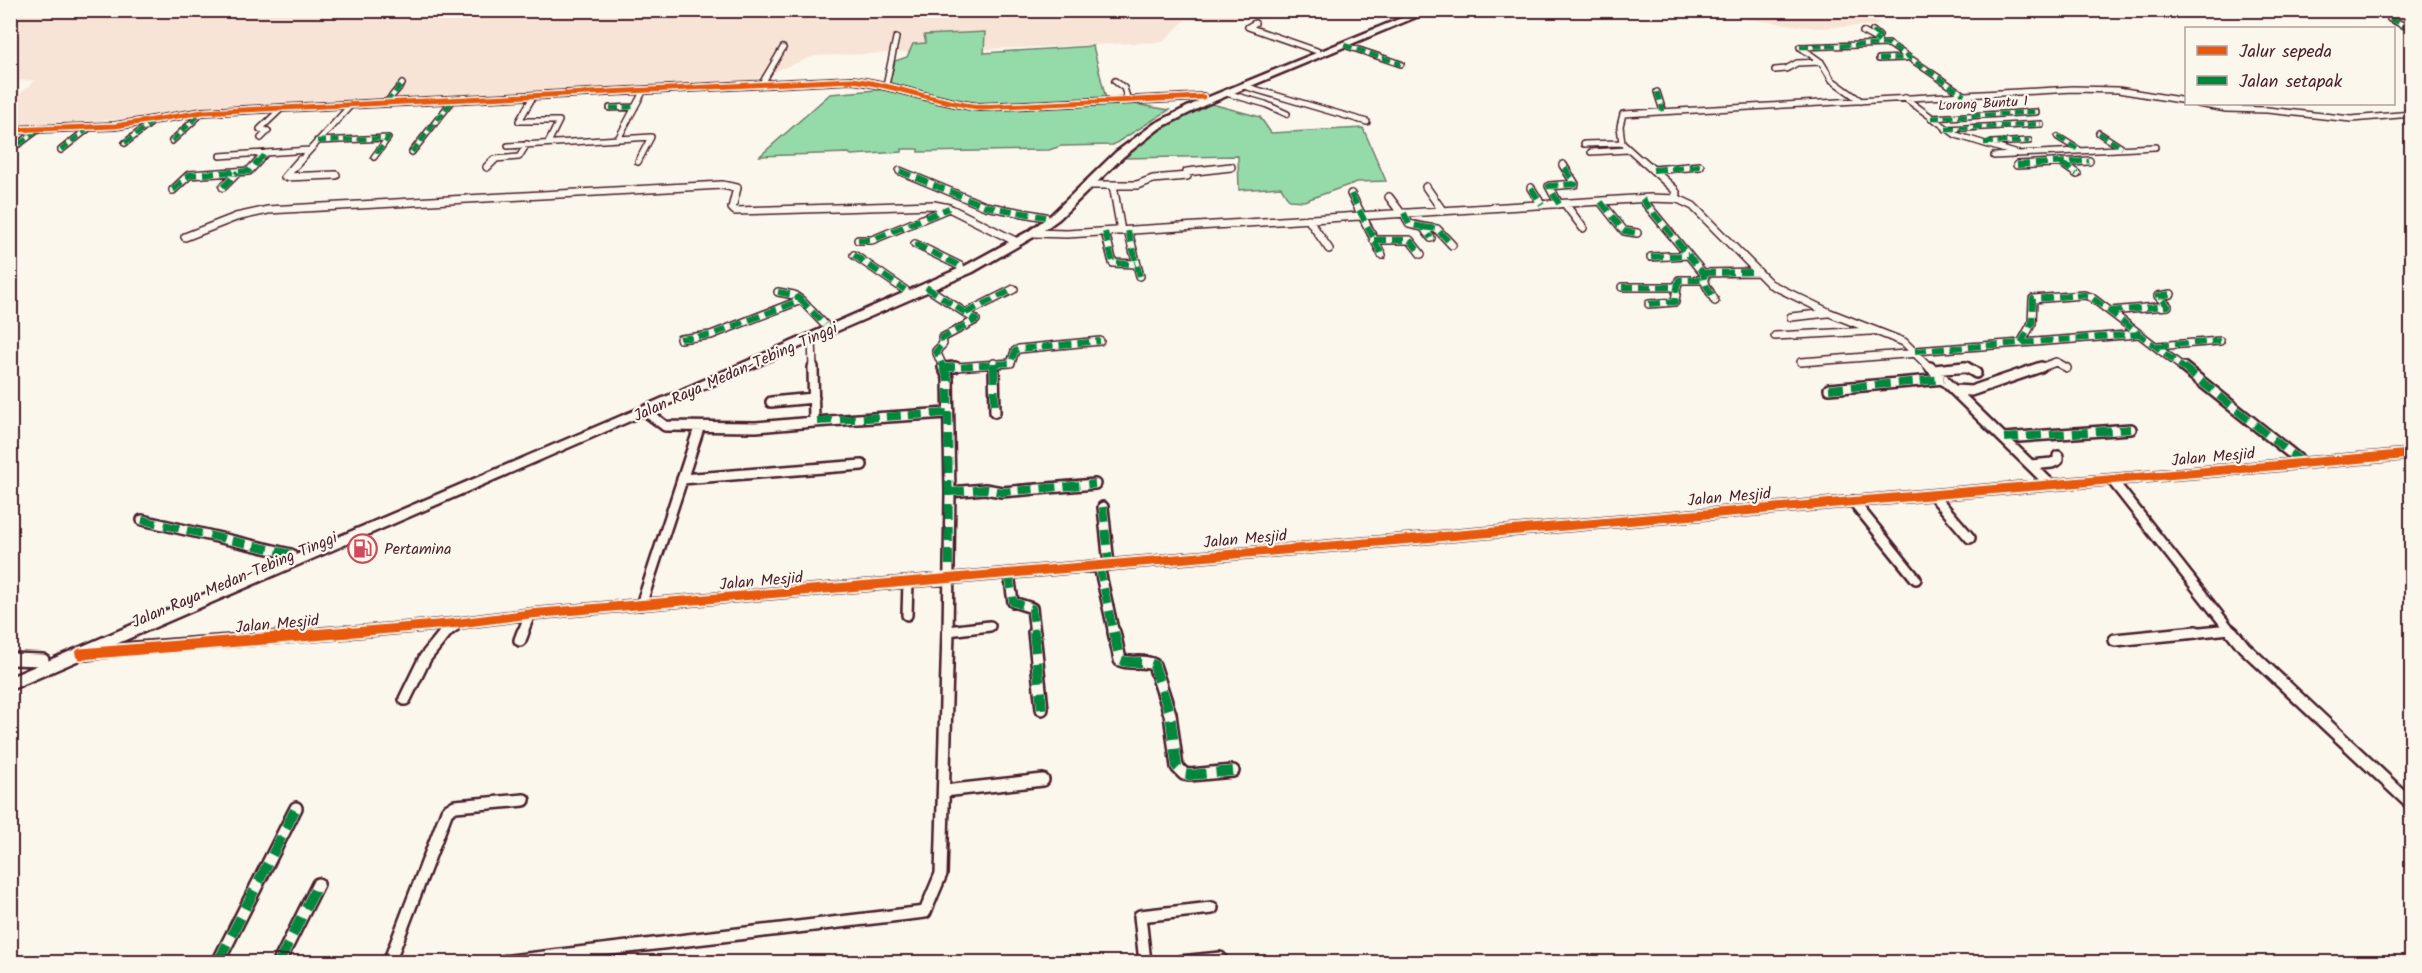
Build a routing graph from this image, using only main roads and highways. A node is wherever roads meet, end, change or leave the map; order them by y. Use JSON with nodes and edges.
{"nodes":[{"id":1,"x":1420,"y":10,"type":"edge"},
{"id":2,"x":1429,"y":10,"type":"edge"},
{"id":3,"x":1014,"y":241,"type":"junction"},
{"id":4,"x":686,"y":388,"type":"junction"},
{"id":5,"x":10,"y":675,"type":"edge"},
{"id":6,"x":10,"y":684,"type":"edge"}],
"edges":[{"from":1,"to":3,"type":"highway","name":"Jalan Raya Medan-Tebing Tinggi"},
{"from":2,"to":3,"type":"highway","name":"Jalan Raya Medan-Tebing Tinggi"},
{"from":3,"to":4,"type":"highway","name":"Jalan Raya Medan-Tebing Tinggi"},
{"from":3,"to":4,"type":"highway","name":"Jalan Raya Medan-Tebing Tinggi"},
{"from":4,"to":5,"type":"highway","name":"Jalan Raya Medan-Tebing Tinggi"},
{"from":4,"to":6,"type":"highway","name":"Jalan Raya Medan-Tebing Tinggi"}]}
